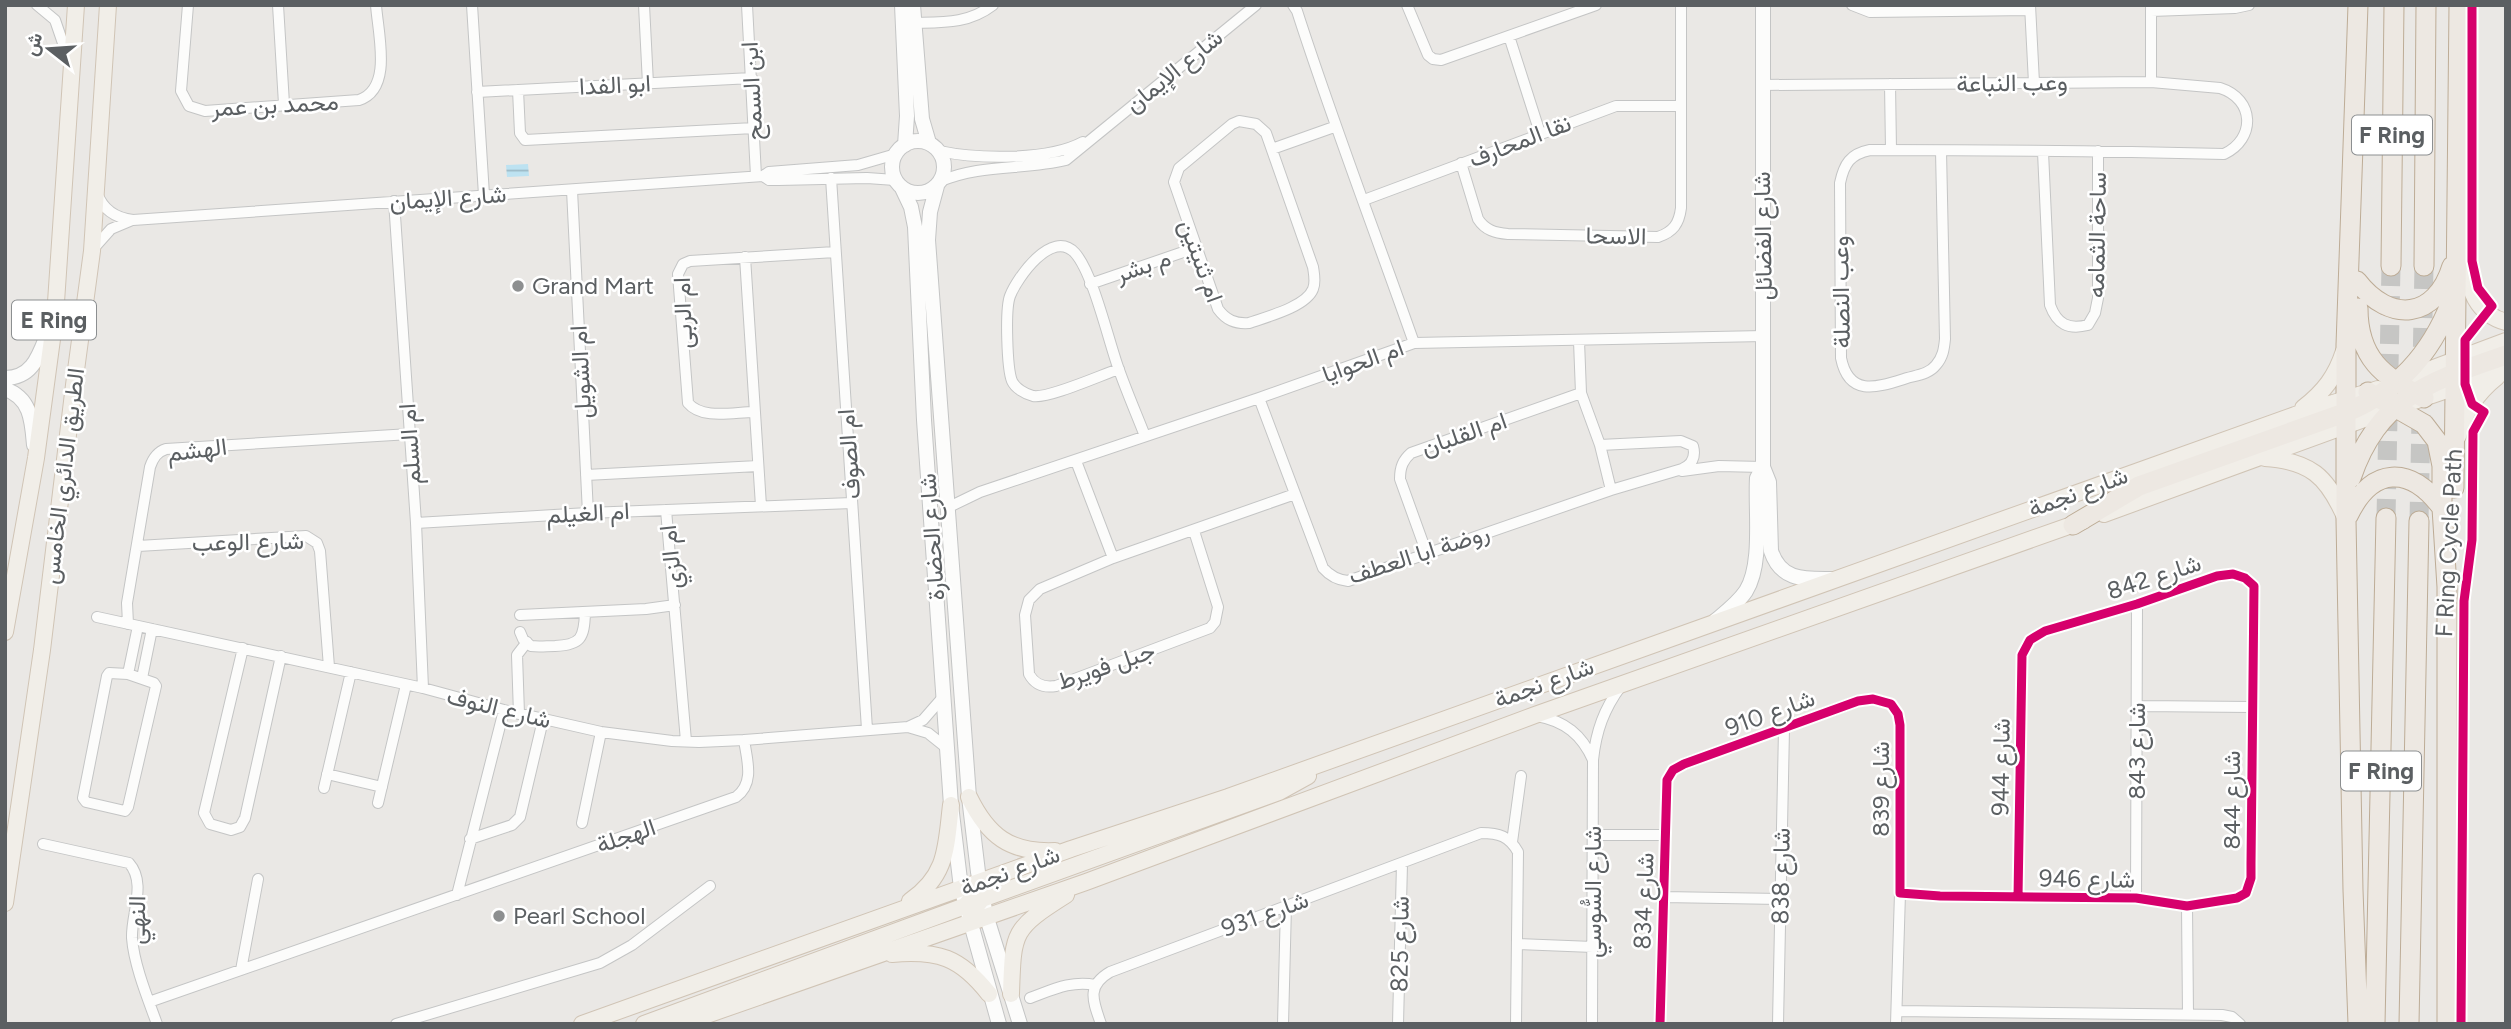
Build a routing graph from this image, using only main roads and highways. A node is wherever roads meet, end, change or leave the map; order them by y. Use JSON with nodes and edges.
{"nodes":[{"id":1,"x":76,"y":5,"type":"edge"},
{"id":2,"x":107,"y":5,"type":"edge"},
{"id":3,"x":2358,"y":5,"type":"edge"},
{"id":4,"x":2394,"y":5,"type":"edge"},
{"id":5,"x":2426,"y":5,"type":"edge"},
{"id":6,"x":2459,"y":5,"type":"edge"},
{"id":7,"x":2353,"y":195,"type":"junction"},
{"id":8,"x":2456,"y":231,"type":"junction"},
{"id":9,"x":2455,"y":255,"type":"junction"},
{"id":10,"x":2424,"y":265,"type":"tunnel mouth"},
{"id":11,"x":2391,"y":266,"type":"tunnel mouth"},
{"id":12,"x":2357,"y":281,"type":"junction"},
{"id":13,"x":2455,"y":293,"type":"junction"},
{"id":14,"x":2506,"y":322,"type":"edge"},
{"id":15,"x":2506,"y":341,"type":"edge"},
{"id":16,"x":2346,"y":345,"type":"junction"},
{"id":17,"x":2506,"y":355,"type":"edge"},
{"id":18,"x":2506,"y":371,"type":"edge"},
{"id":19,"x":2455,"y":374,"type":"junction"},
{"id":20,"x":2411,"y":391,"type":"junction"},
{"id":21,"x":2373,"y":394,"type":"junction"},
{"id":22,"x":2397,"y":407,"type":"junction"},
{"id":23,"x":2347,"y":412,"type":"junction"},
{"id":24,"x":2295,"y":415,"type":"junction"},
{"id":25,"x":2456,"y":445,"type":"junction"},
{"id":26,"x":2259,"y":457,"type":"junction"},
{"id":27,"x":2347,"y":489,"type":"junction"},
{"id":28,"x":2442,"y":508,"type":"junction"},
{"id":29,"x":2386,"y":518,"type":"tunnel mouth"},
{"id":30,"x":2346,"y":520,"type":"junction"},
{"id":31,"x":2419,"y":521,"type":"tunnel mouth"},
{"id":32,"x":2073,"y":525,"type":"junction"},
{"id":33,"x":2447,"y":587,"type":"junction"},
{"id":34,"x":5,"y":632,"type":"edge"},
{"id":35,"x":1357,"y":750,"type":"junction"},
{"id":36,"x":969,"y":797,"type":"road end"},
{"id":37,"x":951,"y":805,"type":"road end"},
{"id":38,"x":1071,"y":849,"type":"junction"},
{"id":39,"x":979,"y":882,"type":"junction"},
{"id":40,"x":1086,"y":882,"type":"junction"},
{"id":41,"x":2353,"y":890,"type":"junction"},
{"id":42,"x":5,"y":903,"type":"edge"},
{"id":43,"x":984,"y":907,"type":"junction"},
{"id":44,"x":2446,"y":910,"type":"junction"},
{"id":45,"x":893,"y":913,"type":"junction"},
{"id":46,"x":967,"y":914,"type":"junction"},
{"id":47,"x":869,"y":957,"type":"junction"},
{"id":48,"x":989,"y":994,"type":"road end"},
{"id":49,"x":1011,"y":995,"type":"road end"},
{"id":50,"x":582,"y":1024,"type":"edge"},
{"id":51,"x":644,"y":1024,"type":"edge"},
{"id":52,"x":681,"y":1024,"type":"edge"},
{"id":53,"x":2346,"y":1024,"type":"edge"},
{"id":54,"x":2358,"y":1024,"type":"edge"},
{"id":55,"x":2375,"y":1024,"type":"edge"},
{"id":56,"x":2409,"y":1024,"type":"edge"},
{"id":57,"x":2437,"y":1024,"type":"edge"},
{"id":58,"x":2447,"y":1024,"type":"edge"}],
"edges":[{"from":1,"to":34,"type":"main road","name":"الطريق الدائري الخامس","number":"E Ring"},
{"from":2,"to":42,"type":"main road","name":"الطريق الدائري الخامس","number":"E Ring"},
{"from":3,"to":7,"type":"highway"},
{"from":4,"to":11,"type":"highway","number":"F Ring"},
{"from":5,"to":10,"type":"highway","number":"F Ring"},
{"from":6,"to":8,"type":"highway"},
{"from":7,"to":12,"type":"highway"},
{"from":7,"to":16,"type":"highway"},
{"from":8,"to":9,"type":"highway"},
{"from":8,"to":14,"type":"main road"},
{"from":9,"to":12,"type":"highway"},
{"from":9,"to":13,"type":"highway"},
{"from":12,"to":20,"type":"highway"},
{"from":13,"to":19,"type":"highway"},
{"from":13,"to":20,"type":"highway"},
{"from":15,"to":19,"type":"main road"},
{"from":16,"to":23,"type":"highway"},
{"from":16,"to":24,"type":"main road"},
{"from":17,"to":19,"type":"highway"},
{"from":18,"to":19,"type":"main road"},
{"from":18,"to":25,"type":"main road"},
{"from":19,"to":20,"type":"highway"},
{"from":19,"to":25,"type":"highway"},
{"from":20,"to":21,"type":"highway"},
{"from":20,"to":22,"type":"highway"},
{"from":21,"to":22,"type":"highway"},
{"from":21,"to":23,"type":"highway"},
{"from":22,"to":23,"type":"main road","name":"شارع نجمة"},
{"from":22,"to":27,"type":"highway"},
{"from":22,"to":28,"type":"highway"},
{"from":23,"to":24,"type":"main road","name":"شارع نجمة"},
{"from":23,"to":26,"type":"main road","name":"شارع نجمة"},
{"from":23,"to":27,"type":"highway"},
{"from":23,"to":32,"type":"highway"},
{"from":24,"to":35,"type":"main road","name":"شارع نجمة"},
{"from":25,"to":33,"type":"highway"},
{"from":26,"to":30,"type":"main road"},
{"from":26,"to":32,"type":"main road","name":"شارع نجمة"},
{"from":27,"to":30,"type":"highway"},
{"from":28,"to":30,"type":"highway"},
{"from":28,"to":33,"type":"highway"},
{"from":29,"to":55,"type":"highway","number":"F Ring"},
{"from":30,"to":41,"type":"highway"},
{"from":31,"to":56,"type":"highway","number":"F Ring"},
{"from":32,"to":40,"type":"main road","name":"شارع نجمة"},
{"from":33,"to":44,"type":"highway"},
{"from":35,"to":38,"type":"main road","name":"شارع نجمة"},
{"from":35,"to":43,"type":"main road"},
{"from":36,"to":38,"type":"main road"},
{"from":37,"to":45,"type":"main road"},
{"from":38,"to":39,"type":"main road","name":"شارع نجمة"},
{"from":39,"to":45,"type":"main road","name":"شارع نجمة"},
{"from":39,"to":46,"type":"main road"},
{"from":40,"to":43,"type":"main road","name":"شارع نجمة"},
{"from":40,"to":49,"type":"main road"},
{"from":41,"to":53,"type":"highway"},
{"from":41,"to":54,"type":"highway"},
{"from":43,"to":46,"type":"main road"},
{"from":44,"to":57,"type":"highway"},
{"from":44,"to":58,"type":"highway"},
{"from":45,"to":50,"type":"main road","name":"شارع نجمة"},
{"from":46,"to":47,"type":"main road","name":"شارع نجمة"},
{"from":46,"to":51,"type":"main road"},
{"from":47,"to":48,"type":"main road"},
{"from":47,"to":52,"type":"main road","name":"شارع نجمة"}]}
